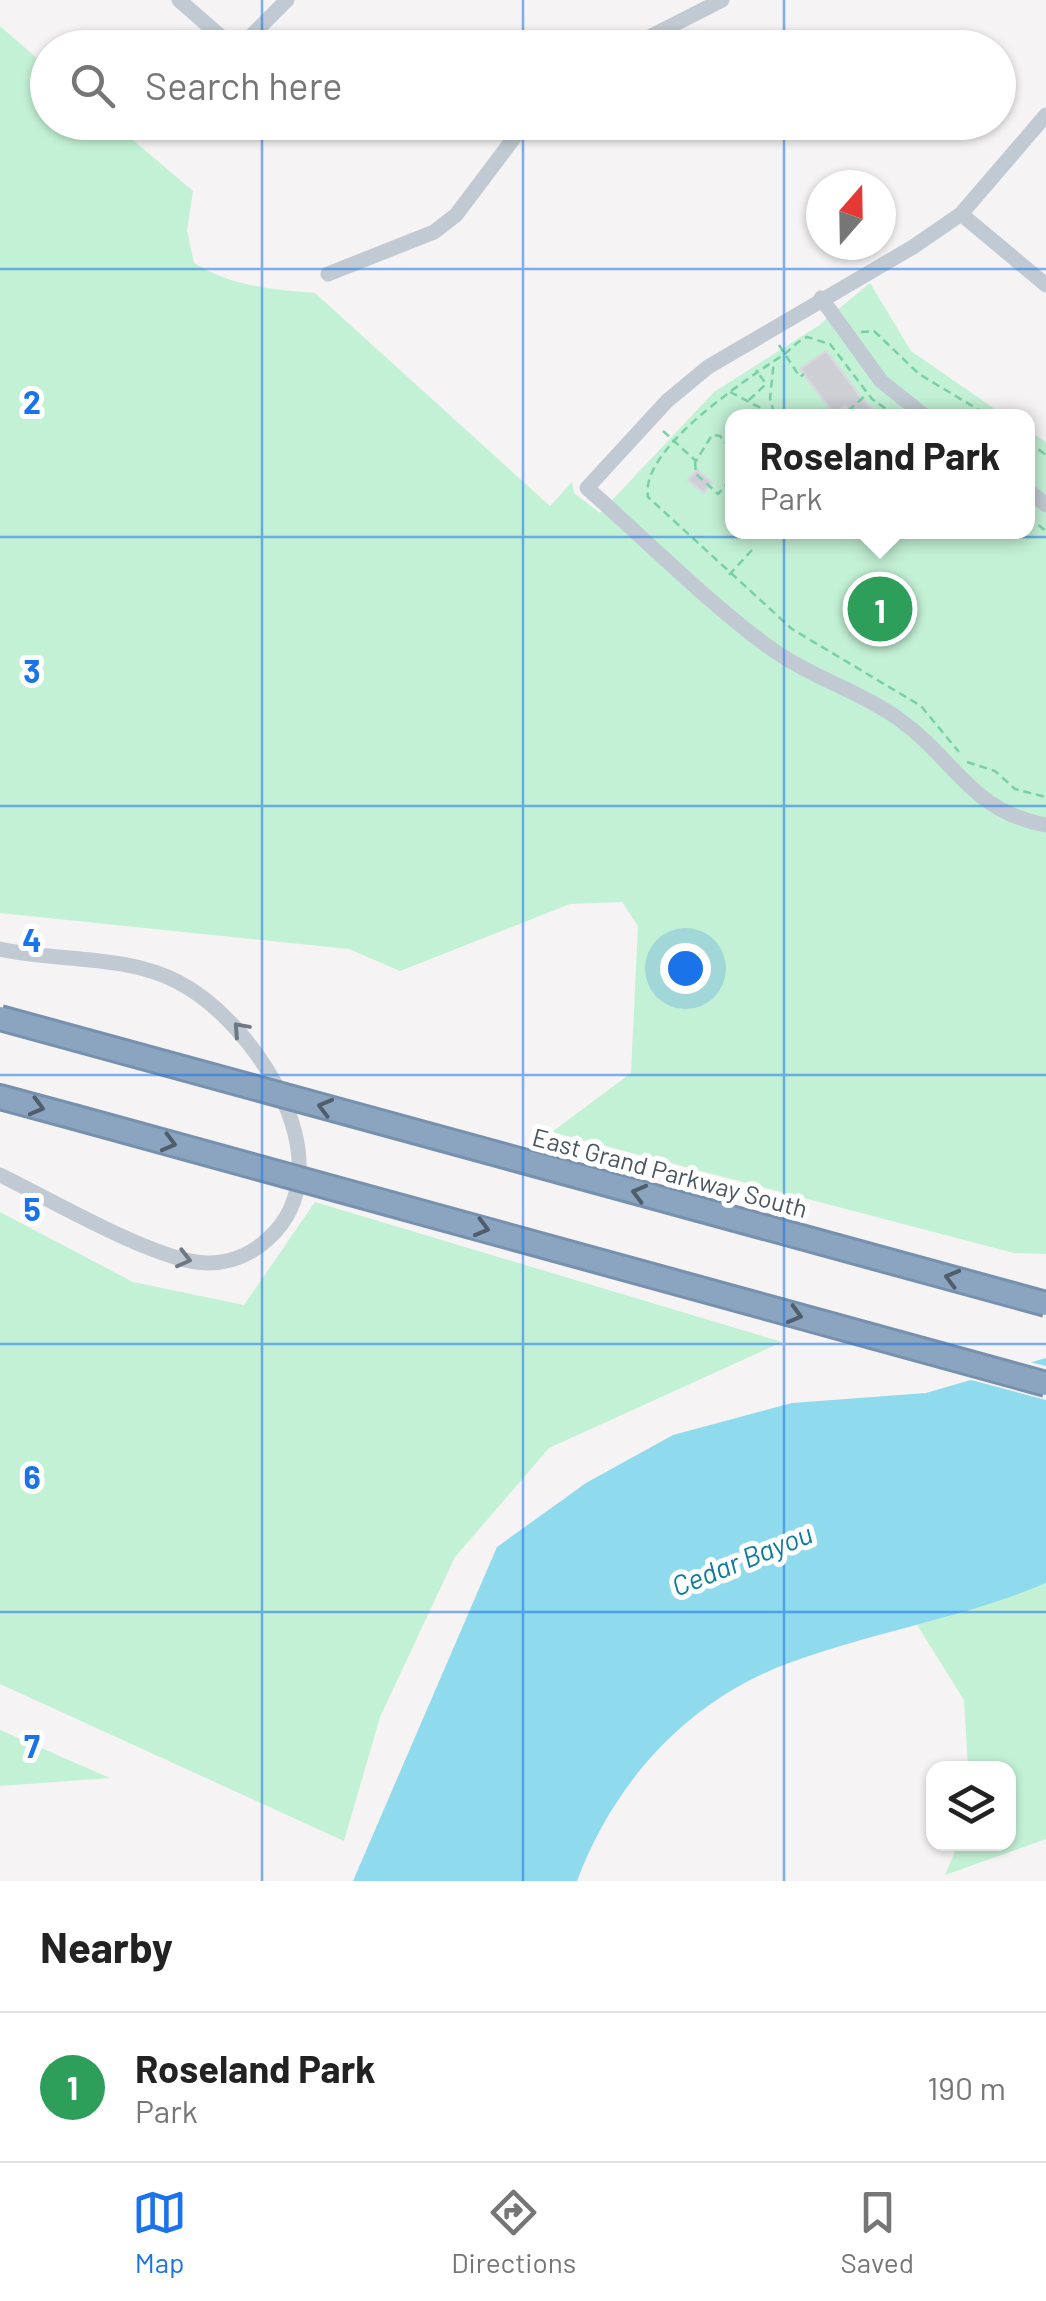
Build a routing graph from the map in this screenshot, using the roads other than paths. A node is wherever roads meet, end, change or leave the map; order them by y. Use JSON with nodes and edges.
{"nodes":[{"id":1,"x":178,"y":0,"type":"edge"},
{"id":2,"x":286,"y":0,"type":"edge"},
{"id":3,"x":722,"y":0,"type":"edge"},
{"id":4,"x":214,"y":30,"type":"edge"},
{"id":5,"x":255,"y":30,"type":"edge"},
{"id":6,"x":663,"y":30,"type":"edge"},
{"id":7,"x":1046,"y":116,"type":"edge"},
{"id":8,"x":512,"y":140,"type":"edge"},
{"id":9,"x":961,"y":214,"type":"junction"},
{"id":10,"x":328,"y":274,"type":"dead end"},
{"id":11,"x":1046,"y":285,"type":"edge"},
{"id":12,"x":821,"y":298,"type":"junction"},
{"id":13,"x":915,"y":409,"type":"edge"},
{"id":14,"x":1046,"y":825,"type":"edge"},
{"id":15,"x":0,"y":949,"type":"edge"},
{"id":16,"x":0,"y":1018,"type":"edge"},
{"id":17,"x":0,"y":1096,"type":"edge"},
{"id":18,"x":0,"y":1174,"type":"edge"},
{"id":19,"x":1046,"y":1304,"type":"edge"},
{"id":20,"x":1046,"y":1384,"type":"edge"}],
"edges":[{"from":1,"to":4,"type":"street"},
{"from":2,"to":5,"type":"street"},
{"from":3,"to":6,"type":"street"},
{"from":7,"to":9,"type":"street"},
{"from":8,"to":10,"type":"street"},
{"from":9,"to":11,"type":"street"},
{"from":9,"to":12,"type":"street"},
{"from":12,"to":13,"type":"street"},
{"from":12,"to":14,"type":"street"},
{"from":18,"to":15,"type":"street","one_way":true},
{"from":19,"to":16,"type":"highway","name":"East Grand Parkway South","one_way":true,"bridge":true},
{"from":17,"to":20,"type":"highway","one_way":true,"bridge":true}]}
